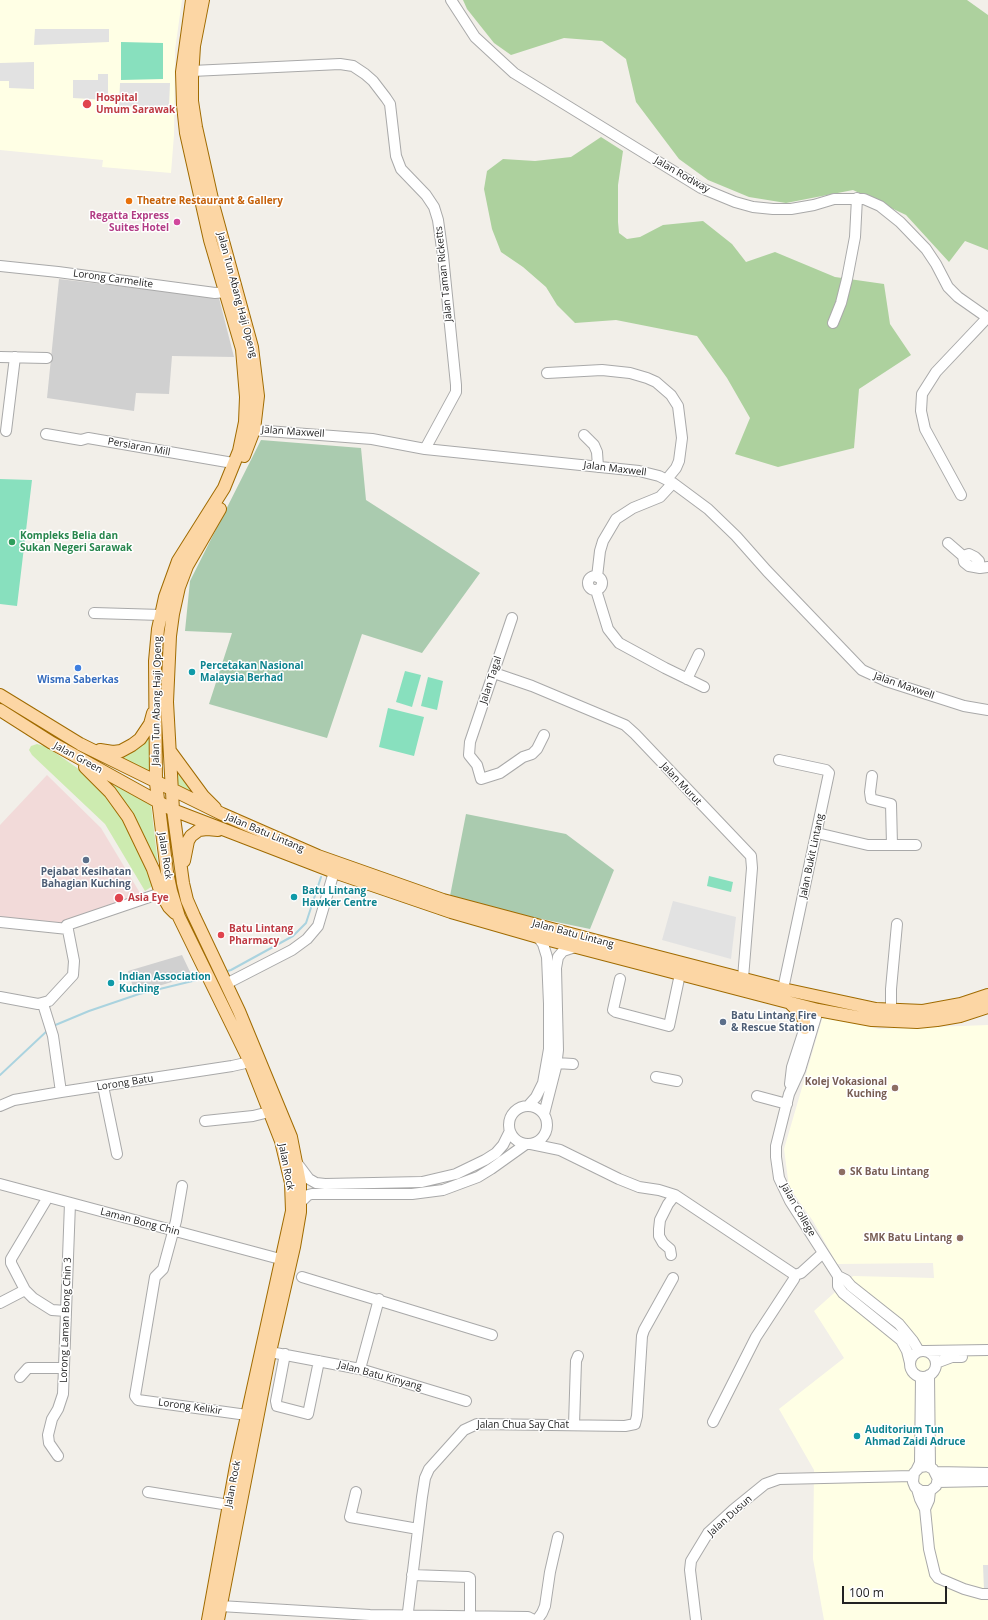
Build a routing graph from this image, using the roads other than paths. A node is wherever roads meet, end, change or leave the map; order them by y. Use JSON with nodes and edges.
{"nodes":[{"id":1,"x":192,"y":0,"type":"edge"},
{"id":2,"x":204,"y":0,"type":"edge"},
{"id":3,"x":452,"y":0,"type":"edge"},
{"id":4,"x":192,"y":71,"type":"junction"},
{"id":5,"x":857,"y":198,"type":"junction"},
{"id":6,"x":0,"y":266,"type":"edge"},
{"id":7,"x":226,"y":292,"type":"junction"},
{"id":8,"x":988,"y":318,"type":"edge"},
{"id":9,"x":833,"y":323,"type":"dead end"},
{"id":10,"x":0,"y":357,"type":"edge"},
{"id":11,"x":15,"y":358,"type":"junction"},
{"id":12,"x":47,"y":358,"type":"dead end"},
{"id":13,"x":547,"y":373,"type":"dead end"},
{"id":14,"x":6,"y":430,"type":"dead end"},
{"id":15,"x":254,"y":430,"type":"junction"},
{"id":16,"x":46,"y":434,"type":"dead end"},
{"id":17,"x":584,"y":435,"type":"dead end"},
{"id":18,"x":425,"y":449,"type":"junction"},
{"id":19,"x":233,"y":463,"type":"junction"},
{"id":20,"x":598,"y":467,"type":"junction"},
{"id":21,"x":670,"y":481,"type":"junction"},
{"id":22,"x":961,"y":495,"type":"dead end"},
{"id":23,"x":948,"y":543,"type":"dead end"},
{"id":24,"x":984,"y":568,"type":"edge"},
{"id":25,"x":94,"y":613,"type":"dead end"},
{"id":26,"x":161,"y":615,"type":"junction"},
{"id":27,"x":512,"y":618,"type":"dead end"},
{"id":28,"x":699,"y":654,"type":"dead end"},
{"id":29,"x":494,"y":673,"type":"junction"},
{"id":30,"x":686,"y":678,"type":"junction"},
{"id":31,"x":704,"y":687,"type":"dead end"},
{"id":32,"x":0,"y":695,"type":"edge"},
{"id":33,"x":156,"y":706,"type":"junction"},
{"id":34,"x":0,"y":710,"type":"edge"},
{"id":35,"x":988,"y":710,"type":"edge"},
{"id":36,"x":544,"y":735,"type":"dead end"},
{"id":37,"x":52,"y":743,"type":"junction"},
{"id":38,"x":80,"y":744,"type":"junction"},
{"id":39,"x":170,"y":751,"type":"junction"},
{"id":40,"x":779,"y":760,"type":"dead end"},
{"id":41,"x":872,"y":776,"type":"dead end"},
{"id":42,"x":156,"y":783,"type":"junction"},
{"id":43,"x":172,"y":790,"type":"junction"},
{"id":44,"x":158,"y":802,"type":"junction"},
{"id":45,"x":173,"y":810,"type":"junction"},
{"id":46,"x":222,"y":814,"type":"junction"},
{"id":47,"x":233,"y":833,"type":"junction"},
{"id":48,"x":817,"y":833,"type":"junction"},
{"id":49,"x":892,"y":845,"type":"junction"},
{"id":50,"x":916,"y":845,"type":"dead end"},
{"id":51,"x":334,"y":872,"type":"junction"},
{"id":52,"x":183,"y":883,"type":"junction"},
{"id":53,"x":161,"y":893,"type":"junction"},
{"id":54,"x":179,"y":917,"type":"junction"},
{"id":55,"x":0,"y":922,"type":"edge"},
{"id":56,"x":897,"y":924,"type":"dead end"},
{"id":57,"x":68,"y":930,"type":"junction"},
{"id":58,"x":538,"y":937,"type":"junction"},
{"id":59,"x":575,"y":947,"type":"junction"},
{"id":60,"x":680,"y":974,"type":"junction"},
{"id":61,"x":743,"y":978,"type":"junction"},
{"id":62,"x":620,"y":979,"type":"dead end"},
{"id":63,"x":225,"y":982,"type":"junction"},
{"id":64,"x":789,"y":994,"type":"junction"},
{"id":65,"x":988,"y":995,"type":"edge"},
{"id":66,"x":0,"y":997,"type":"edge"},
{"id":67,"x":43,"y":1004,"type":"junction"},
{"id":68,"x":851,"y":1004,"type":"junction"},
{"id":69,"x":988,"y":1006,"type":"edge"},
{"id":70,"x":815,"y":1007,"type":"junction"},
{"id":71,"x":891,"y":1010,"type":"junction"},
{"id":72,"x":805,"y":1028,"type":"junction"},
{"id":73,"x":250,"y":1062,"type":"junction"},
{"id":74,"x":556,"y":1063,"type":"junction"},
{"id":75,"x":573,"y":1064,"type":"dead end"},
{"id":76,"x":796,"y":1069,"type":"junction"},
{"id":77,"x":656,"y":1077,"type":"dead end"},
{"id":78,"x":677,"y":1080,"type":"dead end"},
{"id":79,"x":103,"y":1086,"type":"junction"},
{"id":80,"x":61,"y":1092,"type":"junction"},
{"id":81,"x":757,"y":1096,"type":"dead end"},
{"id":82,"x":787,"y":1104,"type":"junction"},
{"id":83,"x":0,"y":1106,"type":"edge"},
{"id":84,"x":528,"y":1106,"type":"junction"},
{"id":85,"x":270,"y":1112,"type":"junction"},
{"id":86,"x":544,"y":1114,"type":"junction"},
{"id":87,"x":205,"y":1121,"type":"dead end"},
{"id":88,"x":510,"y":1131,"type":"junction"},
{"id":89,"x":546,"y":1132,"type":"junction"},
{"id":90,"x":529,"y":1144,"type":"junction"},
{"id":91,"x":560,"y":1150,"type":"junction"},
{"id":92,"x":117,"y":1154,"type":"dead end"},
{"id":93,"x":297,"y":1163,"type":"junction"},
{"id":94,"x":0,"y":1184,"type":"edge"},
{"id":95,"x":182,"y":1186,"type":"dead end"},
{"id":96,"x":675,"y":1195,"type":"junction"},
{"id":97,"x":48,"y":1197,"type":"junction"},
{"id":98,"x":70,"y":1203,"type":"junction"},
{"id":99,"x":300,"y":1203,"type":"junction"},
{"id":100,"x":173,"y":1230,"type":"junction"},
{"id":101,"x":823,"y":1253,"type":"junction"},
{"id":102,"x":671,"y":1255,"type":"dead end"},
{"id":103,"x":280,"y":1259,"type":"junction"},
{"id":104,"x":794,"y":1275,"type":"junction"},
{"id":105,"x":838,"y":1276,"type":"junction"},
{"id":106,"x":302,"y":1277,"type":"dead end"},
{"id":107,"x":673,"y":1278,"type":"dead end"},
{"id":108,"x":25,"y":1290,"type":"junction"},
{"id":109,"x":379,"y":1300,"type":"junction"},
{"id":110,"x":0,"y":1303,"type":"edge"},
{"id":111,"x":66,"y":1311,"type":"junction"},
{"id":112,"x":492,"y":1335,"type":"dead end"},
{"id":113,"x":988,"y":1350,"type":"edge"},
{"id":114,"x":922,"y":1351,"type":"junction"},
{"id":115,"x":270,"y":1352,"type":"junction"},
{"id":116,"x":285,"y":1354,"type":"junction"},
{"id":117,"x":578,"y":1356,"type":"dead end"},
{"id":118,"x":988,"y":1356,"type":"edge"},
{"id":119,"x":319,"y":1361,"type":"junction"},
{"id":120,"x":910,"y":1363,"type":"junction"},
{"id":121,"x":936,"y":1363,"type":"junction"},
{"id":122,"x":63,"y":1368,"type":"junction"},
{"id":123,"x":360,"y":1369,"type":"junction"},
{"id":124,"x":925,"y":1376,"type":"junction"},
{"id":125,"x":20,"y":1377,"type":"dead end"},
{"id":126,"x":466,"y":1401,"type":"dead end"},
{"id":127,"x":247,"y":1415,"type":"junction"},
{"id":128,"x":713,"y":1422,"type":"dead end"},
{"id":129,"x":574,"y":1425,"type":"junction"},
{"id":130,"x":58,"y":1456,"type":"dead end"},
{"id":131,"x":933,"y":1470,"type":"junction"},
{"id":132,"x":988,"y":1473,"type":"edge"},
{"id":133,"x":915,"y":1480,"type":"junction"},
{"id":134,"x":988,"y":1481,"type":"edge"},
{"id":135,"x":937,"y":1482,"type":"junction"},
{"id":136,"x":930,"y":1491,"type":"junction"},
{"id":137,"x":148,"y":1492,"type":"dead end"},
{"id":138,"x":356,"y":1492,"type":"dead end"},
{"id":139,"x":229,"y":1505,"type":"junction"},
{"id":140,"x":925,"y":1509,"type":"junction"},
{"id":141,"x":418,"y":1529,"type":"junction"},
{"id":142,"x":558,"y":1537,"type":"dead end"},
{"id":143,"x":412,"y":1575,"type":"junction"},
{"id":144,"x":988,"y":1594,"type":"edge"},
{"id":145,"x":220,"y":1606,"type":"junction"},
{"id":146,"x":470,"y":1616,"type":"junction"},
{"id":147,"x":408,"y":1618,"type":"edge"},
{"id":148,"x":208,"y":1620,"type":"edge"},
{"id":149,"x":218,"y":1620,"type":"edge"},
{"id":150,"x":536,"y":1620,"type":"edge"},
{"id":151,"x":696,"y":1620,"type":"edge"}],
"edges":[{"from":1,"to":7,"type":"main road","name":"Jalan Tun Abang Haji Openg"},
{"from":2,"to":4,"type":"main road","name":"Jalan Tun Abang Haji Openg"},
{"from":3,"to":5,"type":"street","name":"Jalan Rodway"},
{"from":4,"to":15,"type":"main road","name":"Jalan Tun Abang Haji Openg"},
{"from":4,"to":18,"type":"street","name":"Jalan Taman Ricketts"},
{"from":5,"to":8,"type":"street","name":"Jalan Rodway"},
{"from":5,"to":9,"type":"street"},
{"from":6,"to":7,"type":"street","name":"Lorong Carmelite"},
{"from":7,"to":19,"type":"main road","name":"Jalan Tun Abang Haji Openg"},
{"from":8,"to":22,"type":"street"},
{"from":10,"to":11,"type":"street"},
{"from":11,"to":12,"type":"street"},
{"from":11,"to":14,"type":"street"},
{"from":13,"to":21,"type":"street"},
{"from":15,"to":18,"type":"street","name":"Jalan Maxwell"},
{"from":15,"to":39,"type":"main road","name":"Jalan Tun Abang Haji Openg"},
{"from":16,"to":19,"type":"street","name":"Persiaran Mill"},
{"from":17,"to":20,"type":"street"},
{"from":18,"to":20,"type":"street","name":"Jalan Maxwell"},
{"from":19,"to":26,"type":"main road","name":"Jalan Tun Abang Haji Openg"},
{"from":20,"to":21,"type":"street","name":"Jalan Maxwell"},
{"from":21,"to":30,"type":"street"},
{"from":21,"to":35,"type":"street","name":"Jalan Maxwell"},
{"from":23,"to":24,"type":"street"},
{"from":25,"to":26,"type":"street"},
{"from":26,"to":33,"type":"main road","name":"Jalan Tun Abang Haji Openg"},
{"from":27,"to":29,"type":"street","name":"Jalan Tagal"},
{"from":28,"to":30,"type":"street"},
{"from":29,"to":36,"type":"street","name":"Jalan Tagal"},
{"from":29,"to":61,"type":"street","name":"Jalan Murut"},
{"from":30,"to":31,"type":"street"},
{"from":32,"to":38,"type":"main road","name":"Jalan Green"},
{"from":33,"to":38,"type":"main road"},
{"from":33,"to":42,"type":"main road","name":"Jalan Tun Abang Haji Openg"},
{"from":34,"to":37,"type":"main road","name":"Jalan Green"},
{"from":37,"to":44,"type":"main road","name":"Jalan Green"},
{"from":37,"to":53,"type":"main road"},
{"from":38,"to":42,"type":"main road","name":"Jalan Green"},
{"from":39,"to":43,"type":"main road","name":"Jalan Tun Abang Haji Openg"},
{"from":39,"to":46,"type":"main road"},
{"from":40,"to":48,"type":"street","name":"Jalan Bukit Lintang"},
{"from":41,"to":49,"type":"street"},
{"from":42,"to":43,"type":"main road","name":"Jalan Green"},
{"from":42,"to":44,"type":"main road","name":"Jalan Tun Abang Haji Openg"},
{"from":43,"to":45,"type":"main road","name":"Jalan Tun Abang Haji Openg"},
{"from":43,"to":46,"type":"main road","name":"Jalan Batu Lintang"},
{"from":44,"to":45,"type":"main road","name":"Jalan Green"},
{"from":44,"to":54,"type":"main road","name":"Jalan Rock"},
{"from":45,"to":47,"type":"main road","name":"Jalan Batu Lintang"},
{"from":45,"to":52,"type":"main road","name":"Jalan Rock"},
{"from":46,"to":61,"type":"main road","name":"Jalan Batu Lintang"},
{"from":47,"to":51,"type":"main road","name":"Jalan Batu Lintang"},
{"from":47,"to":52,"type":"main road"},
{"from":48,"to":49,"type":"street"},
{"from":48,"to":64,"type":"street","name":"Jalan Bukit Lintang"},
{"from":49,"to":50,"type":"street"},
{"from":51,"to":58,"type":"main road","name":"Jalan Batu Lintang"},
{"from":51,"to":63,"type":"street"},
{"from":52,"to":63,"type":"main road","name":"Jalan Rock"},
{"from":53,"to":54,"type":"main road"},
{"from":53,"to":57,"type":"street"},
{"from":54,"to":73,"type":"main road","name":"Jalan Rock"},
{"from":55,"to":57,"type":"street"},
{"from":56,"to":71,"type":"street"},
{"from":57,"to":67,"type":"street"},
{"from":58,"to":59,"type":"main road","name":"Jalan Batu Lintang"},
{"from":58,"to":84,"type":"street"},
{"from":59,"to":60,"type":"main road","name":"Jalan Batu Lintang"},
{"from":59,"to":74,"type":"street"},
{"from":60,"to":62,"type":"street"},
{"from":60,"to":64,"type":"main road","name":"Jalan Batu Lintang"},
{"from":61,"to":64,"type":"main road","name":"Jalan Batu Lintang"},
{"from":63,"to":93,"type":"main road","name":"Jalan Rock"},
{"from":64,"to":68,"type":"main road","name":"Jalan Batu Lintang"},
{"from":64,"to":70,"type":"main road","name":"Jalan Batu Lintang"},
{"from":64,"to":72,"type":"main road"},
{"from":65,"to":71,"type":"main road","name":"Jalan Batu Lintang"},
{"from":66,"to":67,"type":"street"},
{"from":67,"to":80,"type":"street"},
{"from":68,"to":70,"type":"main road"},
{"from":68,"to":71,"type":"main road","name":"Jalan Batu Lintang"},
{"from":69,"to":70,"type":"main road","name":"Jalan Batu Lintang"},
{"from":70,"to":72,"type":"street"},
{"from":70,"to":76,"type":"street","name":"Jalan College"},
{"from":72,"to":76,"type":"street"},
{"from":73,"to":79,"type":"street","name":"Lorong Batu"},
{"from":73,"to":85,"type":"main road","name":"Jalan Rock"},
{"from":74,"to":75,"type":"street"},
{"from":74,"to":86,"type":"street"},
{"from":76,"to":82,"type":"street","name":"Jalan College"},
{"from":77,"to":78,"type":"street"},
{"from":79,"to":80,"type":"street","name":"Lorong Batu"},
{"from":79,"to":92,"type":"street"},
{"from":80,"to":83,"type":"street","name":"Lorong Batu"},
{"from":81,"to":82,"type":"street"},
{"from":82,"to":101,"type":"street","name":"Jalan College"},
{"from":84,"to":86,"type":"street"},
{"from":84,"to":88,"type":"street"},
{"from":85,"to":87,"type":"street"},
{"from":85,"to":103,"type":"main road","name":"Jalan Rock"},
{"from":86,"to":89,"type":"street"},
{"from":88,"to":90,"type":"street"},
{"from":88,"to":93,"type":"street"},
{"from":89,"to":90,"type":"street"},
{"from":89,"to":91,"type":"street"},
{"from":90,"to":91,"type":"street"},
{"from":90,"to":99,"type":"street"},
{"from":91,"to":96,"type":"street"},
{"from":93,"to":99,"type":"main road","name":"Jalan Rock"},
{"from":94,"to":97,"type":"street","name":"Laman Bong Chin"},
{"from":95,"to":100,"type":"street"},
{"from":96,"to":102,"type":"street"},
{"from":96,"to":104,"type":"street"},
{"from":97,"to":98,"type":"street","name":"Laman Bong Chin"},
{"from":97,"to":108,"type":"street"},
{"from":98,"to":100,"type":"street","name":"Laman Bong Chin"},
{"from":98,"to":111,"type":"street","name":"Lorong Laman Bong Chin 3"},
{"from":99,"to":115,"type":"main road","name":"Jalan Rock"},
{"from":100,"to":103,"type":"street","name":"Laman Bong Chin"},
{"from":100,"to":127,"type":"street","name":"Lorong Kelikir"},
{"from":101,"to":104,"type":"street"},
{"from":101,"to":105,"type":"street","name":"Jalan College"},
{"from":103,"to":127,"type":"main road","name":"Jalan Rock"},
{"from":104,"to":128,"type":"street"},
{"from":105,"to":114,"type":"street"},
{"from":105,"to":120,"type":"street"},
{"from":106,"to":109,"type":"street"},
{"from":107,"to":129,"type":"street","name":"Jalan Chua Say Chat"},
{"from":108,"to":110,"type":"street"},
{"from":108,"to":111,"type":"street"},
{"from":109,"to":112,"type":"street"},
{"from":109,"to":123,"type":"street"},
{"from":111,"to":122,"type":"street","name":"Lorong Laman Bong Chin 3"},
{"from":113,"to":114,"type":"street"},
{"from":114,"to":120,"type":"street"},
{"from":114,"to":121,"type":"street"},
{"from":115,"to":116,"type":"street","name":"Jalan Batu Kinyang"},
{"from":115,"to":145,"type":"main road","name":"Jalan Rock"},
{"from":116,"to":119,"type":"street","name":"Jalan Batu Kinyang"},
{"from":116,"to":119,"type":"street"},
{"from":117,"to":129,"type":"street"},
{"from":118,"to":121,"type":"street"},
{"from":119,"to":123,"type":"street","name":"Jalan Batu Kinyang"},
{"from":120,"to":124,"type":"street"},
{"from":121,"to":124,"type":"street"},
{"from":122,"to":125,"type":"street"},
{"from":122,"to":130,"type":"street","name":"Lorong Laman Bong Chin 3"},
{"from":123,"to":126,"type":"street","name":"Jalan Batu Kinyang"},
{"from":124,"to":131,"type":"street"},
{"from":124,"to":133,"type":"street"},
{"from":127,"to":139,"type":"main road","name":"Jalan Rock"},
{"from":129,"to":141,"type":"street","name":"Jalan Chua Say Chat"},
{"from":131,"to":132,"type":"street"},
{"from":131,"to":133,"type":"street"},
{"from":131,"to":135,"type":"street"},
{"from":133,"to":136,"type":"street"},
{"from":133,"to":140,"type":"street"},
{"from":133,"to":151,"type":"street","name":"Jalan Dusun"},
{"from":134,"to":135,"type":"street"},
{"from":135,"to":136,"type":"street"},
{"from":136,"to":140,"type":"street"},
{"from":137,"to":139,"type":"street"},
{"from":138,"to":141,"type":"street"},
{"from":139,"to":148,"type":"main road","name":"Jalan Rock"},
{"from":140,"to":144,"type":"street"},
{"from":141,"to":143,"type":"street","name":"Jalan Chua Say Chat"},
{"from":142,"to":150,"type":"street"},
{"from":143,"to":146,"type":"street"},
{"from":143,"to":147,"type":"street","name":"Jalan Chua Say Chat"},
{"from":145,"to":147,"type":"street"},
{"from":145,"to":149,"type":"main road","name":"Jalan Rock"},
{"from":146,"to":147,"type":"street"},
{"from":146,"to":150,"type":"street"}]}
